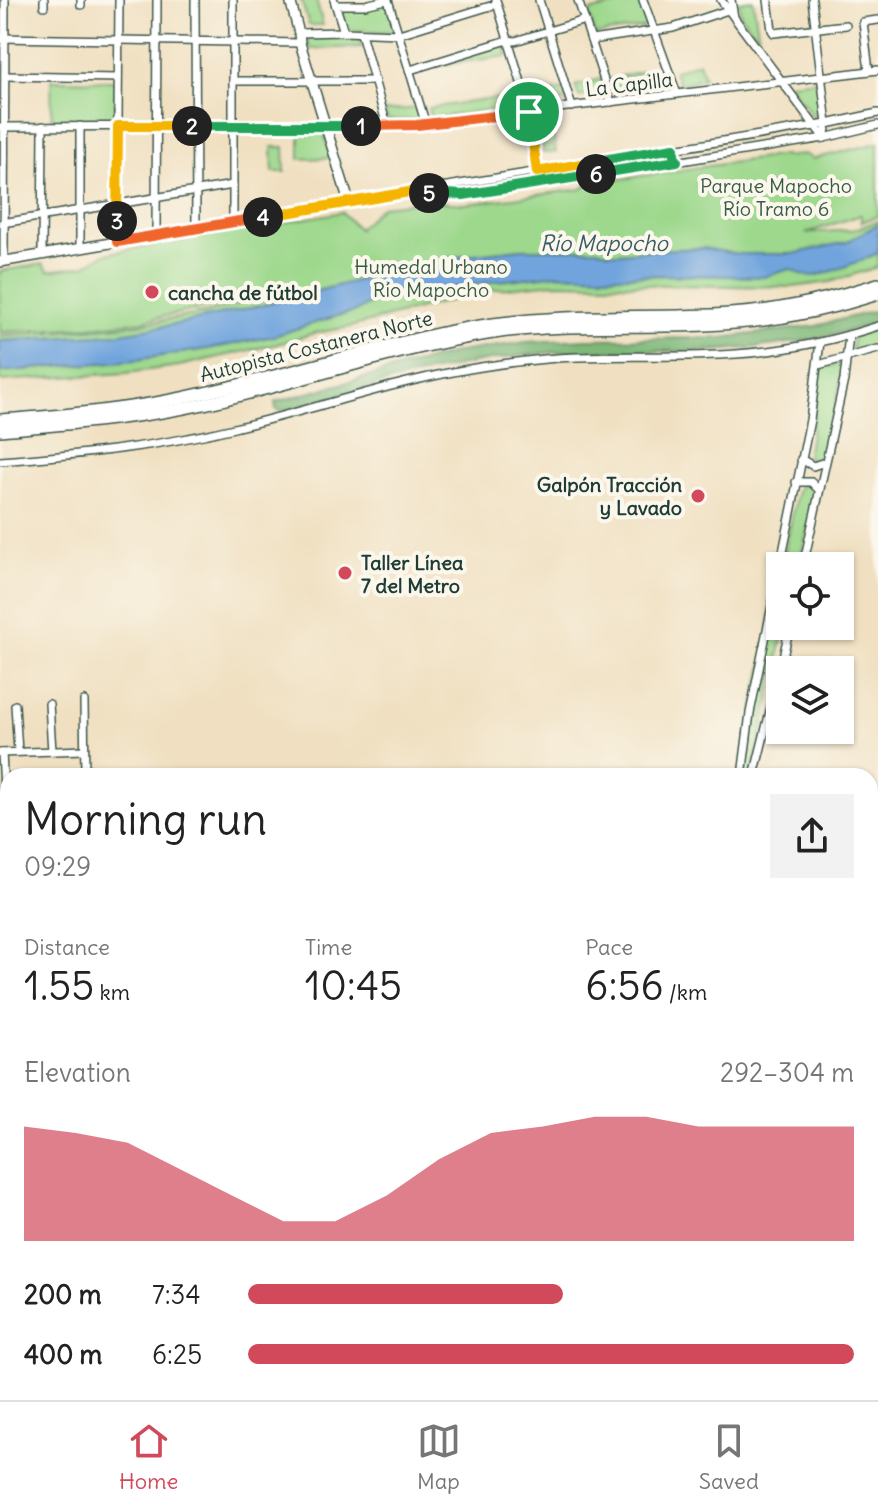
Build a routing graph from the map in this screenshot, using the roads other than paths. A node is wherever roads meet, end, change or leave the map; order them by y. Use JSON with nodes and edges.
{"nodes":[{"id":1,"x":5,"y":0,"type":"edge"},
{"id":2,"x":119,"y":0,"type":"edge"},
{"id":3,"x":157,"y":0,"type":"edge"},
{"id":4,"x":195,"y":0,"type":"edge"},
{"id":5,"x":233,"y":0,"type":"edge"},
{"id":6,"x":287,"y":0,"type":"edge"},
{"id":7,"x":387,"y":0,"type":"edge"},
{"id":8,"x":539,"y":0,"type":"edge"},
{"id":9,"x":578,"y":0,"type":"edge"},
{"id":10,"x":643,"y":0,"type":"edge"},
{"id":11,"x":721,"y":0,"type":"edge"},
{"id":12,"x":731,"y":0,"type":"edge"},
{"id":13,"x":768,"y":0,"type":"edge"},
{"id":14,"x":812,"y":0,"type":"edge"},
{"id":15,"x":335,"y":2,"type":"edge"},
{"id":16,"x":496,"y":2,"type":"edge"},
{"id":17,"x":728,"y":10,"type":"junction"},
{"id":18,"x":735,"y":19,"type":"junction"},
{"id":19,"x":585,"y":20,"type":"junction"},
{"id":20,"x":878,"y":20,"type":"edge"},
{"id":21,"x":846,"y":25,"type":"dead end"},
{"id":22,"x":815,"y":29,"type":"junction"},
{"id":23,"x":549,"y":31,"type":"junction"},
{"id":24,"x":654,"y":31,"type":"junction"},
{"id":25,"x":344,"y":32,"type":"junction"},
{"id":26,"x":361,"y":33,"type":"junction"},
{"id":27,"x":399,"y":34,"type":"junction"},
{"id":28,"x":2,"y":38,"type":"edge"},
{"id":29,"x":299,"y":38,"type":"junction"},
{"id":30,"x":119,"y":40,"type":"junction"},
{"id":31,"x":508,"y":40,"type":"junction"},
{"id":32,"x":591,"y":40,"type":"junction"},
{"id":33,"x":157,"y":41,"type":"junction"},
{"id":34,"x":194,"y":41,"type":"junction"},
{"id":35,"x":233,"y":42,"type":"junction"},
{"id":36,"x":410,"y":70,"type":"junction"},
{"id":37,"x":873,"y":70,"type":"edge"},
{"id":38,"x":5,"y":76,"type":"junction"},
{"id":39,"x":820,"y":76,"type":"junction"},
{"id":40,"x":118,"y":78,"type":"junction"},
{"id":41,"x":233,"y":81,"type":"junction"},
{"id":42,"x":312,"y":81,"type":"junction"},
{"id":43,"x":375,"y":81,"type":"junction"},
{"id":44,"x":780,"y":81,"type":"junction"},
{"id":45,"x":677,"y":94,"type":"junction"},
{"id":46,"x":611,"y":102,"type":"junction"},
{"id":47,"x":572,"y":107,"type":"junction"},
{"id":48,"x":529,"y":112,"type":"junction"},
{"id":49,"x":878,"y":113,"type":"edge"},
{"id":50,"x":827,"y":124,"type":"junction"},
{"id":51,"x":325,"y":125,"type":"junction"},
{"id":52,"x":426,"y":125,"type":"junction"},
{"id":53,"x":814,"y":125,"type":"junction"},
{"id":54,"x":878,"y":125,"type":"edge"},
{"id":55,"x":43,"y":126,"type":"junction"},
{"id":56,"x":80,"y":126,"type":"junction"},
{"id":57,"x":118,"y":126,"type":"junction"},
{"id":58,"x":156,"y":126,"type":"junction"},
{"id":59,"x":194,"y":126,"type":"junction"},
{"id":60,"x":232,"y":126,"type":"junction"},
{"id":61,"x":387,"y":126,"type":"junction"},
{"id":62,"x":2,"y":127,"type":"edge"},
{"id":63,"x":824,"y":138,"type":"junction"},
{"id":64,"x":674,"y":148,"type":"junction"},
{"id":65,"x":657,"y":150,"type":"junction"},
{"id":66,"x":677,"y":161,"type":"junction"},
{"id":67,"x":659,"y":164,"type":"junction"},
{"id":68,"x":537,"y":172,"type":"junction"},
{"id":69,"x":542,"y":183,"type":"junction"},
{"id":70,"x":233,"y":185,"type":"junction"},
{"id":71,"x":195,"y":191,"type":"junction"},
{"id":72,"x":415,"y":191,"type":"junction"},
{"id":73,"x":156,"y":198,"type":"junction"},
{"id":74,"x":349,"y":202,"type":"junction"},
{"id":75,"x":117,"y":204,"type":"junction"},
{"id":76,"x":80,"y":210,"type":"junction"},
{"id":77,"x":42,"y":216,"type":"junction"},
{"id":78,"x":233,"y":222,"type":"junction"},
{"id":79,"x":2,"y":223,"type":"edge"},
{"id":80,"x":196,"y":228,"type":"junction"},
{"id":81,"x":156,"y":235,"type":"junction"},
{"id":82,"x":117,"y":242,"type":"junction"},
{"id":83,"x":80,"y":248,"type":"junction"},
{"id":84,"x":42,"y":255,"type":"junction"},
{"id":85,"x":2,"y":262,"type":"edge"},
{"id":86,"x":878,"y":284,"type":"edge"},
{"id":87,"x":878,"y":294,"type":"edge"},
{"id":88,"x":878,"y":326,"type":"edge"},
{"id":89,"x":849,"y":335,"type":"junction"},
{"id":90,"x":820,"y":342,"type":"junction"},
{"id":91,"x":878,"y":349,"type":"edge"},
{"id":92,"x":848,"y":358,"type":"junction"},
{"id":93,"x":818,"y":365,"type":"junction"},
{"id":94,"x":0,"y":418,"type":"edge"},
{"id":95,"x":21,"y":424,"type":"junction"},
{"id":96,"x":0,"y":431,"type":"edge"},
{"id":97,"x":801,"y":459,"type":"junction"},
{"id":98,"x":0,"y":461,"type":"edge"},
{"id":99,"x":825,"y":462,"type":"junction"},
{"id":100,"x":796,"y":482,"type":"junction"},
{"id":101,"x":819,"y":490,"type":"junction"},
{"id":102,"x":806,"y":552,"type":"edge"},
{"id":103,"x":84,"y":701,"type":"dead end"},
{"id":104,"x":49,"y":704,"type":"dead end"},
{"id":105,"x":15,"y":705,"type":"dead end"},
{"id":106,"x":766,"y":728,"type":"edge"},
{"id":107,"x":84,"y":750,"type":"junction"},
{"id":108,"x":52,"y":751,"type":"junction"},
{"id":109,"x":18,"y":752,"type":"junction"},
{"id":110,"x":1,"y":753,"type":"edge"},
{"id":111,"x":85,"y":768,"type":"edge"},
{"id":112,"x":743,"y":768,"type":"edge"},
{"id":113,"x":756,"y":768,"type":"edge"}],
"edges":[{"from":1,"to":28,"type":"street"},
{"from":2,"to":30,"type":"street"},
{"from":3,"to":33,"type":"street"},
{"from":4,"to":34,"type":"street"},
{"from":5,"to":35,"type":"street"},
{"from":6,"to":29,"type":"main road"},
{"from":7,"to":15,"type":"street"},
{"from":7,"to":27,"type":"street"},
{"from":8,"to":23,"type":"street"},
{"from":9,"to":19,"type":"street"},
{"from":10,"to":24,"type":"street"},
{"from":11,"to":17,"type":"street"},
{"from":12,"to":18,"type":"street"},
{"from":13,"to":22,"type":"street"},
{"from":14,"to":22,"type":"street"},
{"from":15,"to":25,"type":"street"},
{"from":16,"to":27,"type":"street"},
{"from":16,"to":31,"type":"street"},
{"from":17,"to":18,"type":"street"},
{"from":17,"to":24,"type":"street"},
{"from":18,"to":44,"type":"street"},
{"from":19,"to":23,"type":"street"},
{"from":19,"to":32,"type":"street"},
{"from":20,"to":37,"type":"street"},
{"from":21,"to":22,"type":"street"},
{"from":22,"to":39,"type":"street"},
{"from":23,"to":31,"type":"street"},
{"from":23,"to":47,"type":"street"},
{"from":24,"to":32,"type":"street"},
{"from":24,"to":45,"type":"street"},
{"from":25,"to":26,"type":"street"},
{"from":25,"to":29,"type":"street"},
{"from":26,"to":27,"type":"street"},
{"from":26,"to":43,"type":"street"},
{"from":27,"to":36,"type":"street"},
{"from":28,"to":30,"type":"street"},
{"from":28,"to":38,"type":"street"},
{"from":29,"to":35,"type":"street"},
{"from":29,"to":42,"type":"main road"},
{"from":30,"to":33,"type":"street"},
{"from":30,"to":40,"type":"street"},
{"from":31,"to":36,"type":"street"},
{"from":31,"to":48,"type":"street"},
{"from":32,"to":46,"type":"street"},
{"from":33,"to":34,"type":"street"},
{"from":33,"to":58,"type":"street"},
{"from":34,"to":35,"type":"street"},
{"from":34,"to":59,"type":"street"},
{"from":35,"to":41,"type":"street"},
{"from":36,"to":52,"type":"street"},
{"from":37,"to":39,"type":"street","name":"La Capilla"},
{"from":38,"to":40,"type":"street"},
{"from":38,"to":62,"type":"street"},
{"from":39,"to":44,"type":"street","name":"La Capilla"},
{"from":39,"to":50,"type":"street"},
{"from":40,"to":57,"type":"street"},
{"from":41,"to":42,"type":"street"},
{"from":41,"to":60,"type":"street"},
{"from":42,"to":43,"type":"street"},
{"from":42,"to":51,"type":"main road"},
{"from":43,"to":61,"type":"street"},
{"from":44,"to":45,"type":"street","name":"La Capilla"},
{"from":44,"to":53,"type":"street"},
{"from":45,"to":46,"type":"street","name":"La Capilla"},
{"from":46,"to":47,"type":"street","name":"La Capilla"},
{"from":47,"to":48,"type":"street","name":"La Capilla"},
{"from":48,"to":52,"type":"street","name":"La Capilla"},
{"from":48,"to":68,"type":"street"},
{"from":49,"to":50,"type":"street"},
{"from":50,"to":53,"type":"street"},
{"from":50,"to":63,"type":"street"},
{"from":51,"to":60,"type":"street","name":"La Capilla"},
{"from":51,"to":61,"type":"street","name":"La Capilla"},
{"from":51,"to":74,"type":"main road"},
{"from":52,"to":61,"type":"street","name":"La Capilla"},
{"from":53,"to":63,"type":"street"},
{"from":53,"to":64,"type":"street"},
{"from":54,"to":63,"type":"street"},
{"from":55,"to":56,"type":"street","name":"La Capilla"},
{"from":55,"to":62,"type":"street","name":"La Capilla"},
{"from":55,"to":77,"type":"street"},
{"from":56,"to":57,"type":"street","name":"La Capilla"},
{"from":56,"to":76,"type":"street"},
{"from":57,"to":58,"type":"street","name":"La Capilla"},
{"from":57,"to":75,"type":"street"},
{"from":58,"to":59,"type":"street","name":"La Capilla"},
{"from":58,"to":73,"type":"street"},
{"from":59,"to":60,"type":"street","name":"La Capilla"},
{"from":59,"to":71,"type":"street"},
{"from":60,"to":70,"type":"street"},
{"from":62,"to":79,"type":"street"},
{"from":63,"to":66,"type":"street"},
{"from":64,"to":65,"type":"street"},
{"from":64,"to":66,"type":"street"},
{"from":65,"to":67,"type":"street"},
{"from":65,"to":68,"type":"street"},
{"from":66,"to":67,"type":"street"},
{"from":67,"to":69,"type":"street"},
{"from":68,"to":69,"type":"street"},
{"from":68,"to":72,"type":"street"},
{"from":69,"to":72,"type":"street"},
{"from":70,"to":71,"type":"street"},
{"from":70,"to":78,"type":"street"},
{"from":71,"to":73,"type":"street"},
{"from":71,"to":80,"type":"street"},
{"from":72,"to":74,"type":"street"},
{"from":73,"to":75,"type":"street"},
{"from":73,"to":81,"type":"street"},
{"from":74,"to":78,"type":"main road"},
{"from":75,"to":76,"type":"street"},
{"from":75,"to":82,"type":"street"},
{"from":76,"to":77,"type":"street"},
{"from":76,"to":83,"type":"street"},
{"from":77,"to":79,"type":"street"},
{"from":77,"to":84,"type":"street"},
{"from":78,"to":80,"type":"main road"},
{"from":79,"to":85,"type":"street"},
{"from":80,"to":81,"type":"main road"},
{"from":81,"to":82,"type":"main road"},
{"from":82,"to":83,"type":"main road"},
{"from":83,"to":84,"type":"main road"},
{"from":84,"to":85,"type":"main road"},
{"from":86,"to":95,"type":"highway","name":"Autopista Costanera Norte"},
{"from":87,"to":95,"type":"highway","name":"Autopista Costanera Norte"},
{"from":88,"to":89,"type":"street"},
{"from":89,"to":90,"type":"street"},
{"from":89,"to":92,"type":"street"},
{"from":90,"to":93,"type":"street"},
{"from":90,"to":98,"type":"street"},
{"from":91,"to":92,"type":"street"},
{"from":92,"to":93,"type":"street"},
{"from":92,"to":99,"type":"street"},
{"from":93,"to":97,"type":"street"},
{"from":94,"to":95,"type":"highway"},
{"from":95,"to":96,"type":"highway"},
{"from":97,"to":99,"type":"street"},
{"from":97,"to":100,"type":"street"},
{"from":99,"to":101,"type":"street"},
{"from":100,"to":101,"type":"street"},
{"from":100,"to":112,"type":"street"},
{"from":101,"to":102,"type":"street"},
{"from":103,"to":107,"type":"street"},
{"from":104,"to":108,"type":"street"},
{"from":105,"to":109,"type":"street"},
{"from":106,"to":113,"type":"street"},
{"from":107,"to":108,"type":"street"},
{"from":107,"to":111,"type":"street"},
{"from":108,"to":109,"type":"street"},
{"from":109,"to":110,"type":"street"}]}
